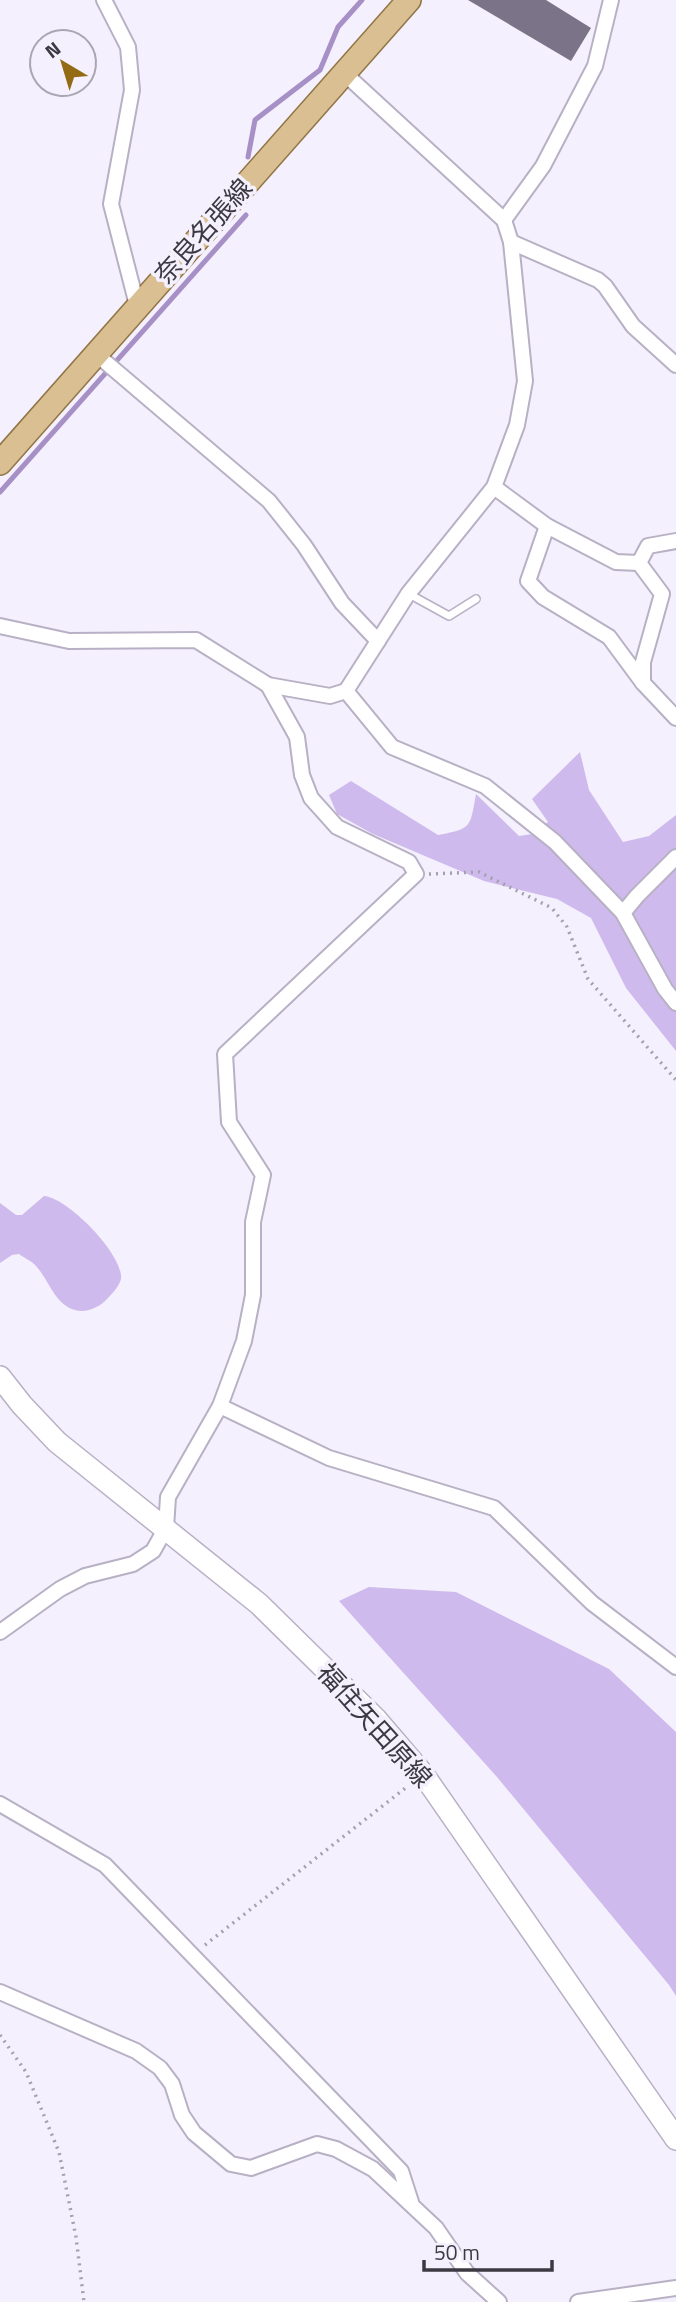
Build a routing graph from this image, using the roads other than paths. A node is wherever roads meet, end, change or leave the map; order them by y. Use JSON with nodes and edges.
{"nodes":[{"id":1,"x":104,"y":0,"type":"edge"},
{"id":2,"x":409,"y":0,"type":"edge"},
{"id":3,"x":611,"y":0,"type":"edge"},
{"id":4,"x":344,"y":74,"type":"junction"},
{"id":5,"x":504,"y":220,"type":"junction"},
{"id":6,"x":511,"y":242,"type":"junction"},
{"id":7,"x":137,"y":305,"type":"junction"},
{"id":8,"x":96,"y":354,"type":"junction"},
{"id":9,"x":676,"y":365,"type":"edge"},
{"id":10,"x":0,"y":463,"type":"edge"},
{"id":11,"x":494,"y":487,"type":"junction"},
{"id":12,"x":548,"y":526,"type":"junction"},
{"id":13,"x":676,"y":541,"type":"edge"},
{"id":14,"x":639,"y":563,"type":"junction"},
{"id":15,"x":408,"y":594,"type":"junction"},
{"id":16,"x":476,"y":599,"type":"dead end"},
{"id":17,"x":0,"y":626,"type":"edge"},
{"id":18,"x":378,"y":641,"type":"junction"},
{"id":19,"x":643,"y":683,"type":"junction"},
{"id":20,"x":268,"y":685,"type":"junction"},
{"id":21,"x":346,"y":691,"type":"junction"},
{"id":22,"x":676,"y":718,"type":"edge"},
{"id":23,"x":676,"y":856,"type":"edge"},
{"id":24,"x":623,"y":913,"type":"junction"},
{"id":25,"x":676,"y":1003,"type":"edge"},
{"id":26,"x":0,"y":1377,"type":"edge"},
{"id":27,"x":220,"y":1406,"type":"junction"},
{"id":28,"x":166,"y":1528,"type":"junction"},
{"id":29,"x":0,"y":1632,"type":"edge"},
{"id":30,"x":676,"y":1667,"type":"edge"},
{"id":31,"x":0,"y":1804,"type":"edge"},
{"id":32,"x":0,"y":1992,"type":"edge"},
{"id":33,"x":676,"y":2139,"type":"edge"},
{"id":34,"x":411,"y":2202,"type":"junction"},
{"id":35,"x":676,"y":2288,"type":"edge"},
{"id":36,"x":499,"y":2302,"type":"edge"},
{"id":37,"x":578,"y":2302,"type":"edge"}],
"edges":[{"from":1,"to":7,"type":"street"},
{"from":2,"to":4,"type":"main road","name":"奈良名張線"},
{"from":3,"to":5,"type":"street"},
{"from":4,"to":5,"type":"street"},
{"from":4,"to":7,"type":"main road","name":"奈良名張線"},
{"from":5,"to":6,"type":"street"},
{"from":6,"to":9,"type":"street"},
{"from":6,"to":11,"type":"street"},
{"from":7,"to":8,"type":"main road","name":"奈良名張線"},
{"from":8,"to":10,"type":"main road","name":"奈良名張線"},
{"from":8,"to":18,"type":"street"},
{"from":11,"to":12,"type":"street"},
{"from":11,"to":15,"type":"street"},
{"from":12,"to":14,"type":"street"},
{"from":12,"to":19,"type":"street"},
{"from":13,"to":14,"type":"street"},
{"from":14,"to":19,"type":"street"},
{"from":15,"to":16,"type":"lane"},
{"from":15,"to":18,"type":"street"},
{"from":17,"to":20,"type":"street"},
{"from":18,"to":21,"type":"street"},
{"from":19,"to":22,"type":"street"},
{"from":20,"to":21,"type":"street"},
{"from":20,"to":27,"type":"street"},
{"from":21,"to":24,"type":"street"},
{"from":23,"to":24,"type":"street"},
{"from":24,"to":25,"type":"street"},
{"from":26,"to":28,"type":"main road","name":"福住矢田原線"},
{"from":27,"to":28,"type":"street"},
{"from":27,"to":30,"type":"street"},
{"from":28,"to":29,"type":"street"},
{"from":28,"to":33,"type":"main road","name":"福住矢田原線"},
{"from":31,"to":34,"type":"street"},
{"from":32,"to":34,"type":"street"},
{"from":34,"to":36,"type":"street"},
{"from":35,"to":37,"type":"street"}]}
